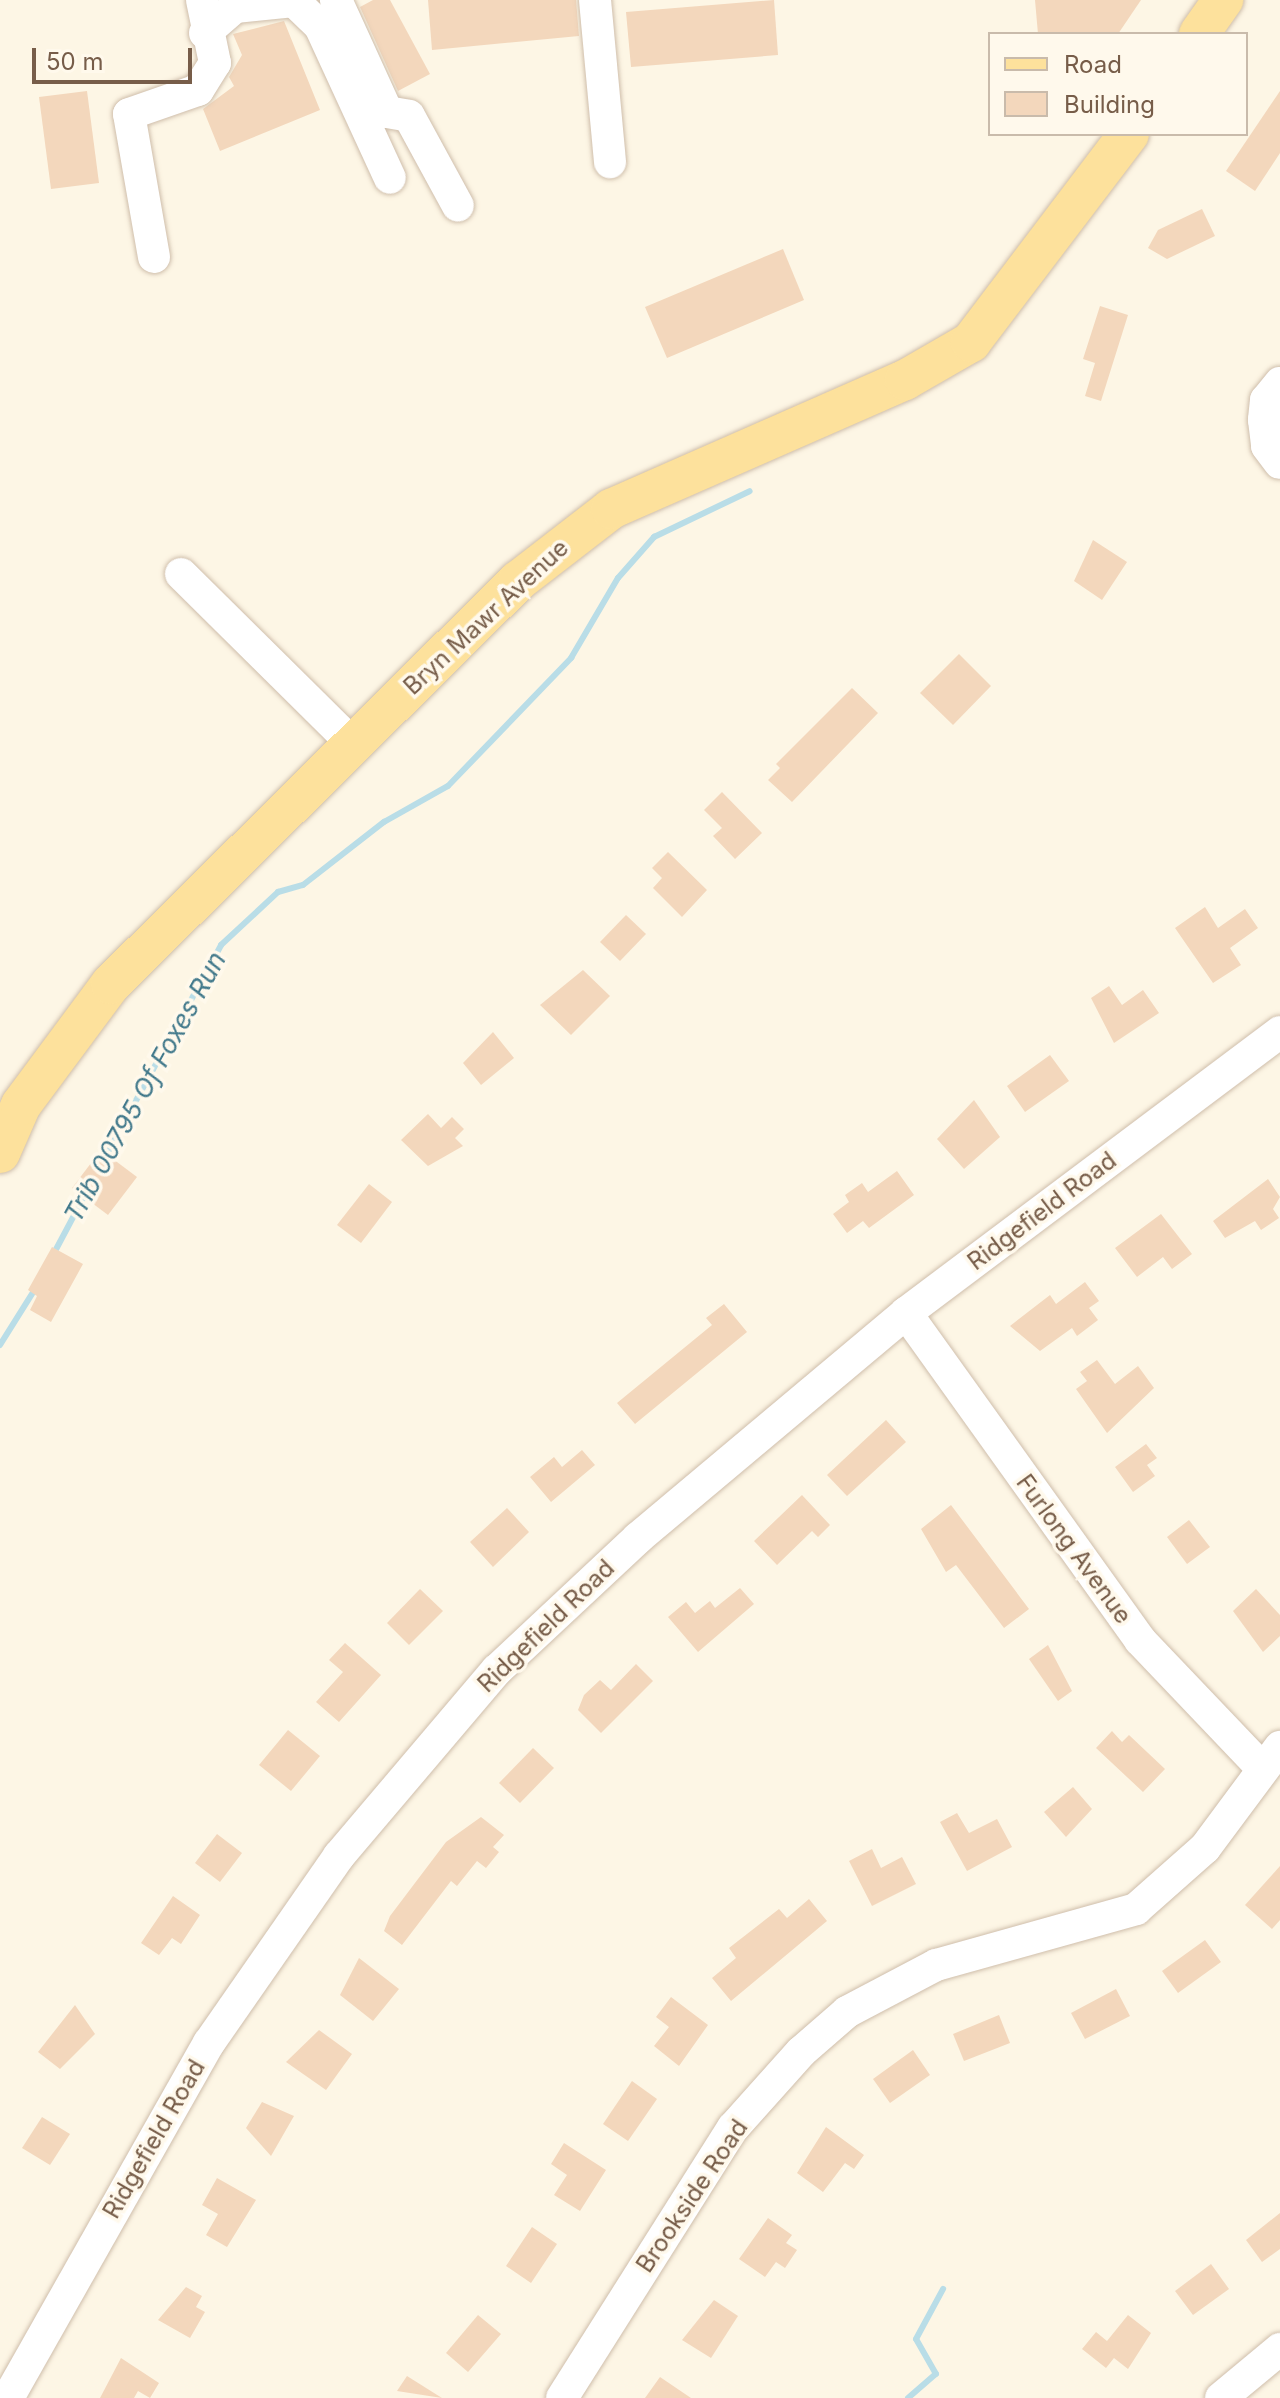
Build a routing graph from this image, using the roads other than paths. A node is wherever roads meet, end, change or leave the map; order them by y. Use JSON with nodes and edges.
{"nodes":[{"id":1,"x":179,"y":0,"type":"edge"},
{"id":2,"x":202,"y":0,"type":"edge"},
{"id":3,"x":336,"y":0,"type":"edge"},
{"id":4,"x":595,"y":0,"type":"edge"},
{"id":5,"x":1223,"y":0,"type":"edge"},
{"id":6,"x":1200,"y":32,"type":"edge"},
{"id":7,"x":205,"y":33,"type":"junction"},
{"id":8,"x":1127,"y":136,"type":"edge"},
{"id":9,"x":610,"y":162,"type":"dead end"},
{"id":10,"x":390,"y":178,"type":"dead end"},
{"id":11,"x":458,"y":206,"type":"dead end"},
{"id":12,"x":154,"y":257,"type":"dead end"},
{"id":13,"x":1273,"y":392,"type":"edge"},
{"id":14,"x":1280,"y":463,"type":"edge"},
{"id":15,"x":181,"y":574,"type":"dead end"},
{"id":16,"x":353,"y":744,"type":"junction"},
{"id":17,"x":1280,"y":1032,"type":"edge"},
{"id":18,"x":0,"y":1153,"type":"edge"},
{"id":19,"x":906,"y":1313,"type":"junction"},
{"id":20,"x":1271,"y":1758,"type":"edge"},
{"id":21,"x":1280,"y":2349,"type":"edge"},
{"id":22,"x":8,"y":2398,"type":"edge"},
{"id":23,"x":562,"y":2398,"type":"edge"},
{"id":24,"x":1221,"y":2398,"type":"edge"}],
"edges":[{"from":1,"to":7,"type":"street"},
{"from":2,"to":7,"type":"street"},
{"from":3,"to":11,"type":"street"},
{"from":4,"to":9,"type":"street"},
{"from":5,"to":6,"type":"main road"},
{"from":7,"to":10,"type":"street"},
{"from":7,"to":12,"type":"street"},
{"from":8,"to":16,"type":"main road","name":"Bryn Mawr Avenue"},
{"from":13,"to":14,"type":"street"},
{"from":15,"to":16,"type":"street"},
{"from":16,"to":18,"type":"main road","name":"Bryn Mawr Avenue"},
{"from":17,"to":19,"type":"street","name":"Ridgefield Road"},
{"from":19,"to":20,"type":"street","name":"Furlong Avenue"},
{"from":19,"to":22,"type":"street","name":"Ridgefield Road"},
{"from":20,"to":23,"type":"street","name":"Brookside Road"},
{"from":21,"to":24,"type":"street"}]}
